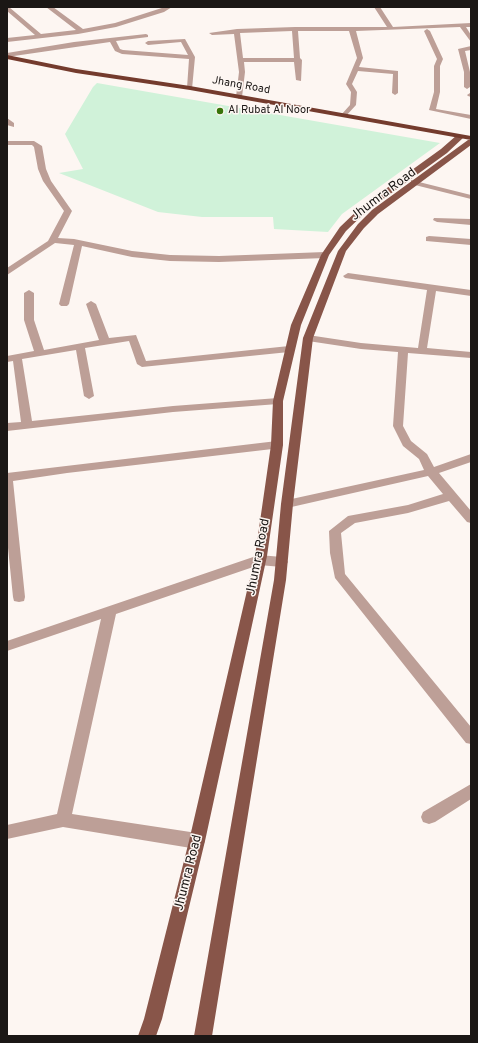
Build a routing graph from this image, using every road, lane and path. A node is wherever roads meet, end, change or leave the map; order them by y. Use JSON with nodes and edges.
{"nodes":[{"id":1,"x":50,"y":7,"type":"edge"},
{"id":2,"x":169,"y":7,"type":"edge"},
{"id":3,"x":377,"y":7,"type":"edge"},
{"id":4,"x":9,"y":11,"type":"edge"},
{"id":5,"x":116,"y":24,"type":"junction"},
{"id":6,"x":471,"y":25,"type":"edge"},
{"id":7,"x":462,"y":26,"type":"junction"},
{"id":8,"x":352,"y":29,"type":"junction"},
{"id":9,"x":392,"y":29,"type":"junction"},
{"id":10,"x":146,"y":30,"type":"junction"},
{"id":11,"x":295,"y":30,"type":"junction"},
{"id":12,"x":237,"y":31,"type":"junction"},
{"id":13,"x":427,"y":31,"type":"dead end"},
{"id":14,"x":79,"y":32,"type":"junction"},
{"id":15,"x":212,"y":33,"type":"dead end"},
{"id":16,"x":41,"y":37,"type":"junction"},
{"id":17,"x":115,"y":39,"type":"junction"},
{"id":18,"x":7,"y":40,"type":"edge"},
{"id":19,"x":471,"y":40,"type":"edge"},
{"id":20,"x":74,"y":44,"type":"junction"},
{"id":21,"x":471,"y":48,"type":"edge"},
{"id":22,"x":77,"y":51,"type":"dead end"},
{"id":23,"x":149,"y":55,"type":"junction"},
{"id":24,"x":7,"y":56,"type":"edge"},
{"id":25,"x":192,"y":57,"type":"junction"},
{"id":26,"x":240,"y":60,"type":"junction"},
{"id":27,"x":299,"y":60,"type":"junction"},
{"id":28,"x":7,"y":63,"type":"edge"},
{"id":29,"x":355,"y":69,"type":"junction"},
{"id":30,"x":469,"y":72,"type":"edge"},
{"id":31,"x":299,"y":80,"type":"dead end"},
{"id":32,"x":154,"y":86,"type":"junction"},
{"id":33,"x":467,"y":87,"type":"dead end"},
{"id":34,"x":190,"y":88,"type":"junction"},
{"id":35,"x":394,"y":93,"type":"dead end"},
{"id":36,"x":239,"y":97,"type":"junction"},
{"id":37,"x":345,"y":115,"type":"junction"},
{"id":38,"x":471,"y":117,"type":"edge"},
{"id":39,"x":466,"y":141,"type":"edge"},
{"id":40,"x":7,"y":143,"type":"edge"},
{"id":41,"x":414,"y":182,"type":"junction"},
{"id":42,"x":471,"y":197,"type":"edge"},
{"id":43,"x":437,"y":220,"type":"dead end"},
{"id":44,"x":471,"y":222,"type":"edge"},
{"id":45,"x":429,"y":239,"type":"dead end"},
{"id":46,"x":52,"y":240,"type":"junction"},
{"id":47,"x":471,"y":242,"type":"edge"},
{"id":48,"x":79,"y":243,"type":"junction"},
{"id":49,"x":326,"y":255,"type":"junction"},
{"id":50,"x":7,"y":272,"type":"edge"},
{"id":51,"x":348,"y":276,"type":"dead end"},
{"id":52,"x":432,"y":288,"type":"junction"},
{"id":53,"x":29,"y":293,"type":"dead end"},
{"id":54,"x":471,"y":293,"type":"edge"},
{"id":55,"x":64,"y":304,"type":"dead end"},
{"id":56,"x":91,"y":304,"type":"dead end"},
{"id":57,"x":308,"y":338,"type":"junction"},
{"id":58,"x":106,"y":342,"type":"junction"},
{"id":59,"x":80,"y":346,"type":"junction"},
{"id":60,"x":289,"y":349,"type":"junction"},
{"id":61,"x":403,"y":349,"type":"junction"},
{"id":62,"x":422,"y":351,"type":"junction"},
{"id":63,"x":40,"y":353,"type":"junction"},
{"id":64,"x":471,"y":355,"type":"edge"},
{"id":65,"x":12,"y":358,"type":"edge"},
{"id":66,"x":89,"y":396,"type":"dead end"},
{"id":67,"x":278,"y":401,"type":"junction"},
{"id":68,"x":27,"y":424,"type":"junction"},
{"id":69,"x":7,"y":427,"type":"edge"},
{"id":70,"x":277,"y":445,"type":"junction"},
{"id":71,"x":471,"y":458,"type":"edge"},
{"id":72,"x":431,"y":472,"type":"junction"},
{"id":73,"x":7,"y":477,"type":"edge"},
{"id":74,"x":452,"y":496,"type":"junction"},
{"id":75,"x":287,"y":504,"type":"junction"},
{"id":76,"x":471,"y":518,"type":"edge"},
{"id":77,"x":259,"y":560,"type":"junction"},
{"id":78,"x":282,"y":562,"type":"junction"},
{"id":79,"x":19,"y":597,"type":"dead end"},
{"id":80,"x":110,"y":610,"type":"junction"},
{"id":81,"x":7,"y":646,"type":"edge"},
{"id":82,"x":471,"y":738,"type":"edge"},
{"id":83,"x":471,"y":791,"type":"edge"},
{"id":84,"x":429,"y":817,"type":"dead end"},
{"id":85,"x":63,"y":820,"type":"junction"},
{"id":86,"x":7,"y":832,"type":"edge"},
{"id":87,"x":197,"y":841,"type":"junction"},
{"id":88,"x":147,"y":1036,"type":"edge"},
{"id":89,"x":203,"y":1036,"type":"edge"}],
"edges":[{"from":1,"to":14,"type":"street"},
{"from":2,"to":10,"type":"street"},
{"from":3,"to":9,"type":"street"},
{"from":4,"to":16,"type":"street"},
{"from":5,"to":10,"type":"street"},
{"from":5,"to":14,"type":"street"},
{"from":5,"to":17,"type":"street"},
{"from":6,"to":7,"type":"street"},
{"from":7,"to":9,"type":"street"},
{"from":7,"to":19,"type":"street"},
{"from":8,"to":9,"type":"street"},
{"from":8,"to":11,"type":"street"},
{"from":8,"to":29,"type":"street"},
{"from":10,"to":17,"type":"street"},
{"from":10,"to":23,"type":"street"},
{"from":10,"to":25,"type":"street"},
{"from":11,"to":12,"type":"street"},
{"from":11,"to":27,"type":"street"},
{"from":12,"to":15,"type":"street"},
{"from":12,"to":26,"type":"street"},
{"from":13,"to":38,"type":"street"},
{"from":14,"to":16,"type":"street"},
{"from":14,"to":20,"type":"street"},
{"from":16,"to":18,"type":"street"},
{"from":17,"to":20,"type":"street"},
{"from":17,"to":23,"type":"street"},
{"from":20,"to":22,"type":"street"},
{"from":20,"to":24,"type":"street"},
{"from":21,"to":30,"type":"street"},
{"from":23,"to":25,"type":"street"},
{"from":24,"to":32,"type":"highway","name":"Jhang Road"},
{"from":25,"to":34,"type":"street"},
{"from":26,"to":27,"type":"street"},
{"from":26,"to":36,"type":"street"},
{"from":27,"to":31,"type":"street"},
{"from":28,"to":32,"type":"highway","name":"Jhang Road"},
{"from":29,"to":35,"type":"street"},
{"from":29,"to":37,"type":"street"},
{"from":30,"to":33,"type":"street"},
{"from":32,"to":34,"type":"highway","name":"Jhang Road"},
{"from":32,"to":39,"type":"highway","name":"Jhang Road"},
{"from":34,"to":36,"type":"highway","name":"Jhang Road"},
{"from":36,"to":37,"type":"highway","name":"Jhang Road"},
{"from":37,"to":39,"type":"highway","name":"Jhang Road"},
{"from":39,"to":41,"type":"main road","name":"Jhumra Road"},
{"from":39,"to":49,"type":"main road","name":"Jhumra Road"},
{"from":40,"to":46,"type":"street"},
{"from":41,"to":42,"type":"street"},
{"from":41,"to":57,"type":"main road","name":"Jhumra Road"},
{"from":43,"to":44,"type":"street"},
{"from":45,"to":47,"type":"street"},
{"from":46,"to":48,"type":"street"},
{"from":46,"to":50,"type":"street"},
{"from":48,"to":49,"type":"street"},
{"from":48,"to":55,"type":"street"},
{"from":49,"to":60,"type":"main road","name":"Jhumra Road"},
{"from":51,"to":52,"type":"street"},
{"from":52,"to":54,"type":"street"},
{"from":52,"to":62,"type":"street"},
{"from":53,"to":63,"type":"street"},
{"from":56,"to":58,"type":"street"},
{"from":57,"to":61,"type":"street"},
{"from":57,"to":75,"type":"main road","name":"Jhumra Road"},
{"from":58,"to":59,"type":"street"},
{"from":58,"to":60,"type":"street"},
{"from":59,"to":63,"type":"street"},
{"from":59,"to":66,"type":"street"},
{"from":60,"to":67,"type":"main road","name":"Jhumra Road"},
{"from":61,"to":62,"type":"street"},
{"from":61,"to":72,"type":"street"},
{"from":62,"to":64,"type":"street"},
{"from":63,"to":65,"type":"street"},
{"from":65,"to":68,"type":"street"},
{"from":67,"to":68,"type":"street"},
{"from":67,"to":70,"type":"main road","name":"Jhumra Road"},
{"from":68,"to":69,"type":"street"},
{"from":70,"to":73,"type":"street"},
{"from":70,"to":77,"type":"main road","name":"Jhumra Road"},
{"from":71,"to":72,"type":"street"},
{"from":72,"to":74,"type":"street"},
{"from":72,"to":75,"type":"street"},
{"from":73,"to":79,"type":"street"},
{"from":74,"to":76,"type":"street"},
{"from":74,"to":82,"type":"street"},
{"from":75,"to":78,"type":"main road","name":"Jhumra Road"},
{"from":77,"to":78,"type":"street"},
{"from":77,"to":80,"type":"street"},
{"from":77,"to":87,"type":"main road","name":"Jhumra Road"},
{"from":78,"to":89,"type":"main road","name":"Jhumra Road"},
{"from":80,"to":81,"type":"street"},
{"from":80,"to":85,"type":"street"},
{"from":83,"to":84,"type":"street"},
{"from":85,"to":86,"type":"street"},
{"from":85,"to":87,"type":"street"},
{"from":87,"to":88,"type":"main road","name":"Jhumra Road"}]}
